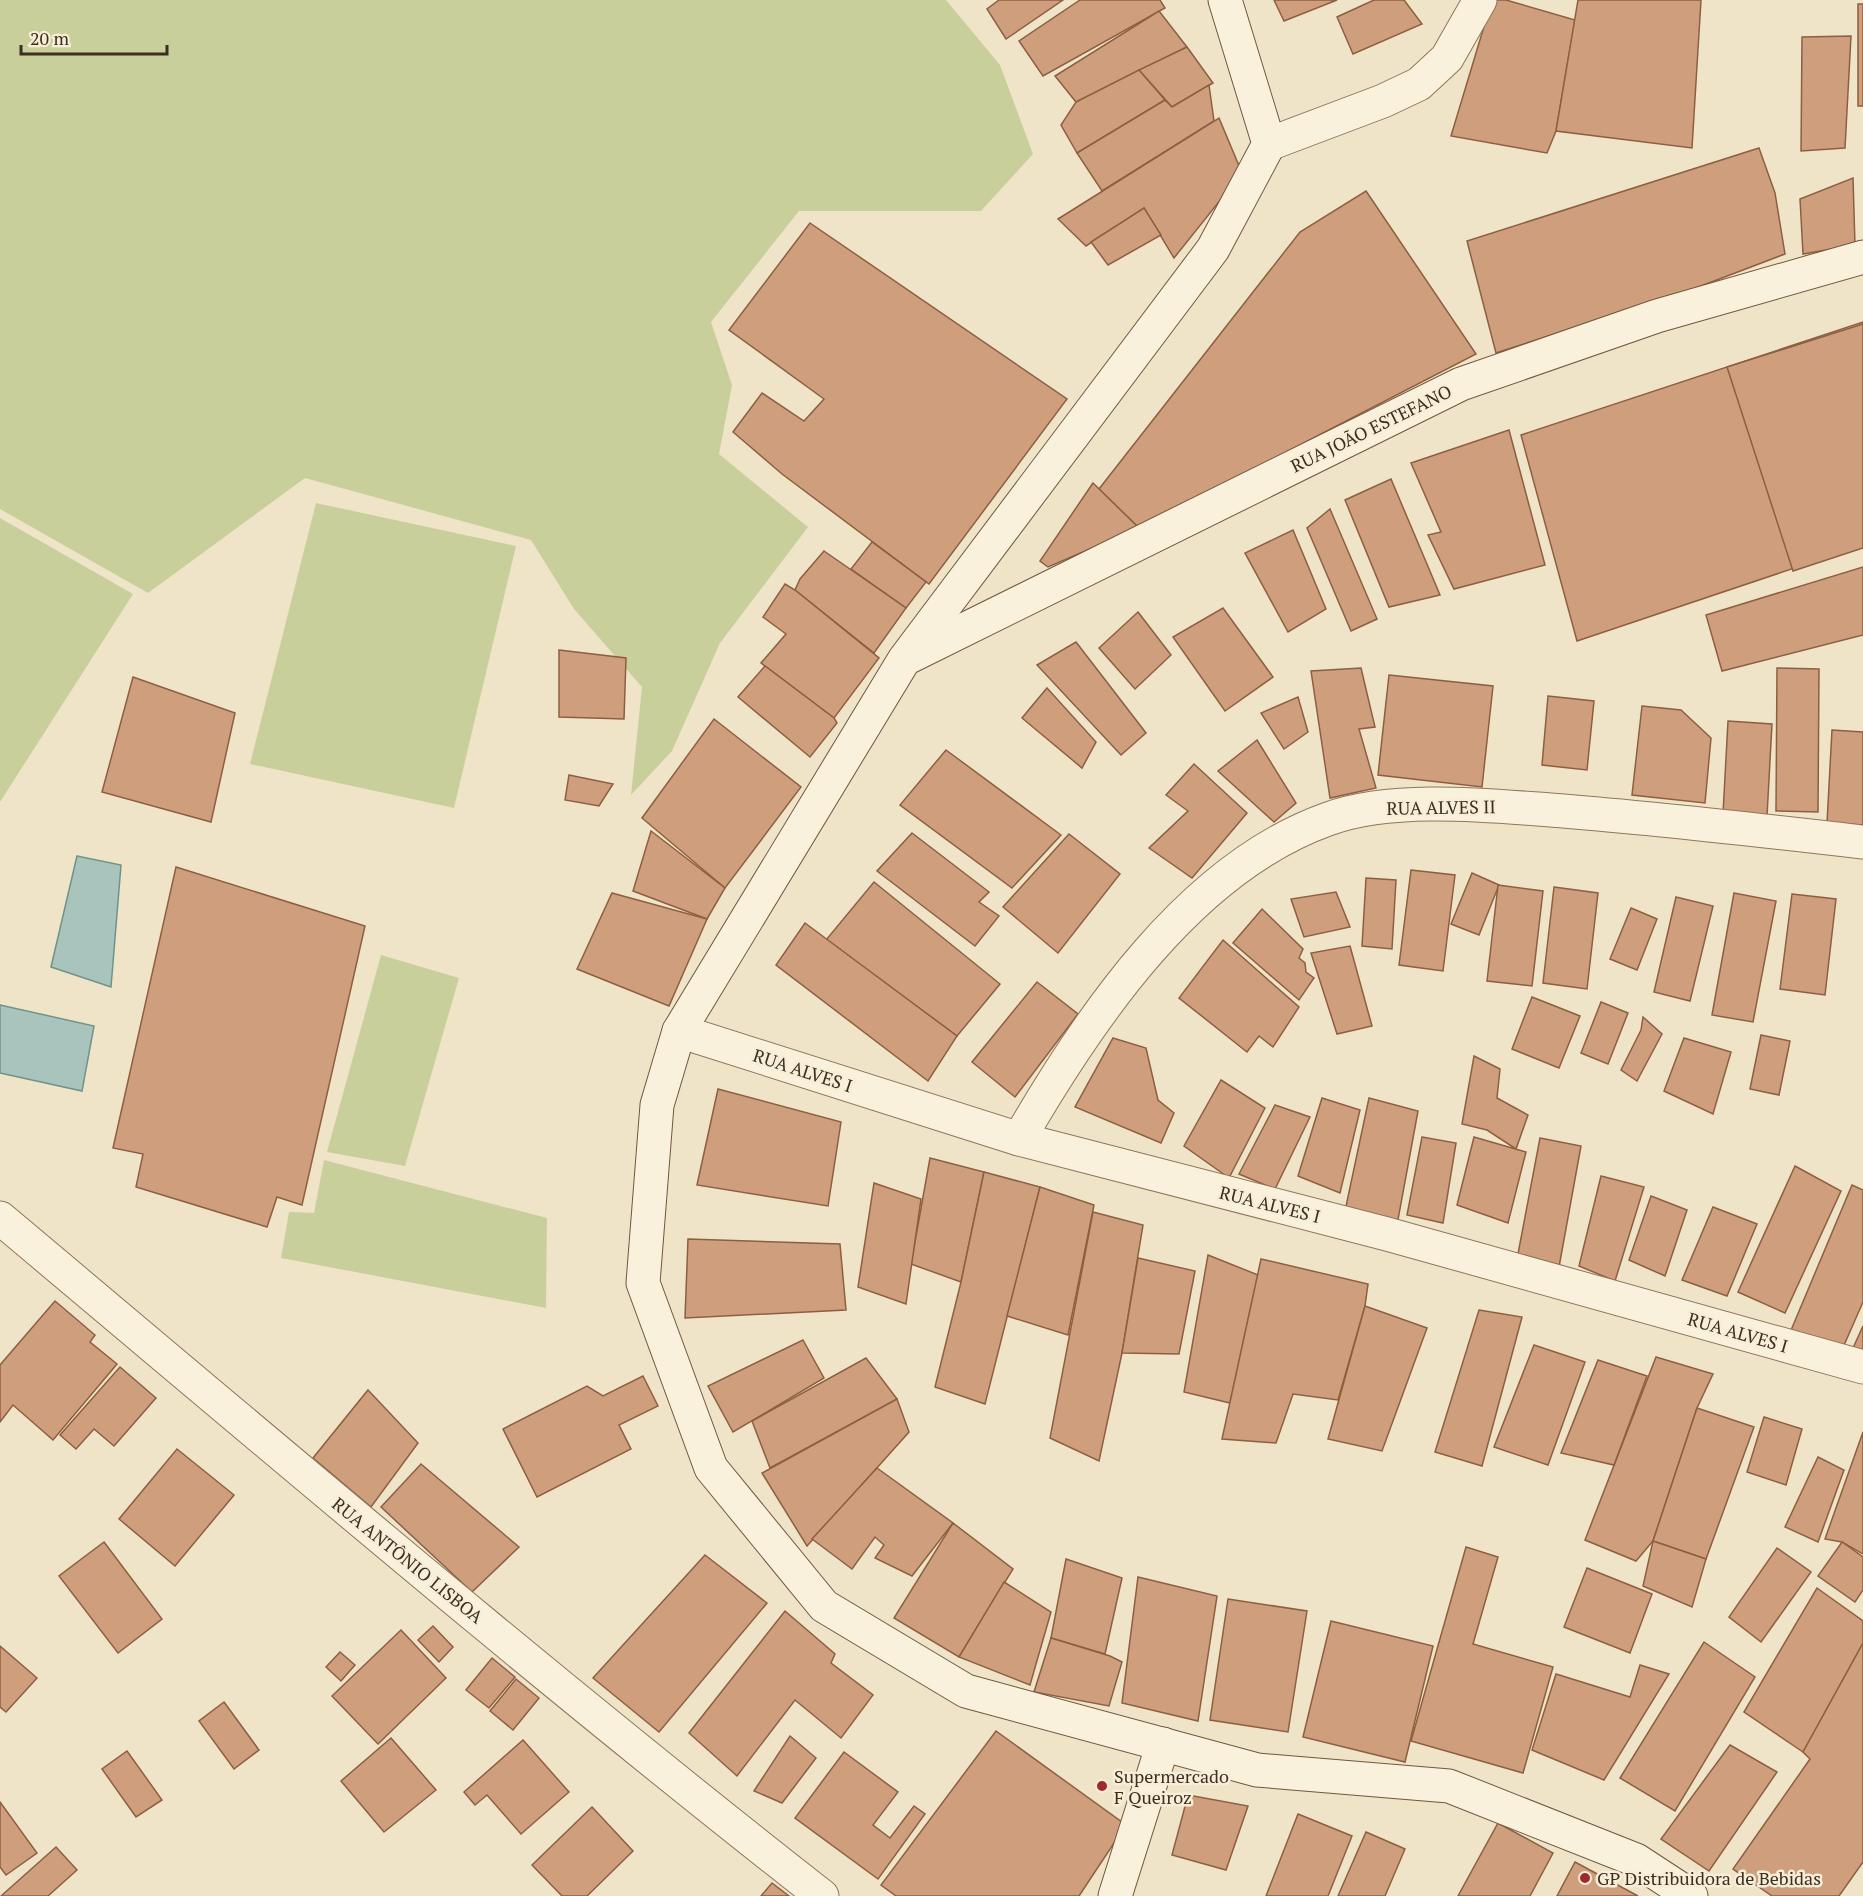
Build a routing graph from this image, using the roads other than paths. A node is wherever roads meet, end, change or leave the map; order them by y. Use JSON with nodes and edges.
{"nodes":[{"id":1,"x":1225,"y":0,"type":"edge"},
{"id":2,"x":1480,"y":0,"type":"edge"},
{"id":3,"x":1269,"y":144,"type":"junction"},
{"id":4,"x":1863,"y":257,"type":"edge"},
{"id":5,"x":904,"y":660,"type":"junction"},
{"id":6,"x":1863,"y":842,"type":"edge"},
{"id":7,"x":679,"y":1031,"type":"junction"},
{"id":8,"x":1019,"y":1139,"type":"junction"},
{"id":9,"x":0,"y":1218,"type":"edge"},
{"id":10,"x":1863,"y":1367,"type":"edge"},
{"id":11,"x":1162,"y":1744,"type":"junction"},
{"id":12,"x":822,"y":1896,"type":"edge"},
{"id":13,"x":1115,"y":1896,"type":"edge"},
{"id":14,"x":1691,"y":1896,"type":"edge"}],
"edges":[{"from":1,"to":3,"type":"street"},
{"from":2,"to":3,"type":"street"},
{"from":3,"to":5,"type":"street"},
{"from":4,"to":5,"type":"street","name":"RUA JOÃO ESTEFANO"},
{"from":5,"to":7,"type":"street"},
{"from":6,"to":8,"type":"street","name":"RUA ALVES II"},
{"from":7,"to":8,"type":"street","name":"RUA ALVES I"},
{"from":7,"to":11,"type":"street"},
{"from":8,"to":10,"type":"street","name":"RUA ALVES I"},
{"from":9,"to":12,"type":"street","name":"RUA ANTÔNIO LISBOA"},
{"from":11,"to":13,"type":"street"},
{"from":11,"to":14,"type":"street"}]}
